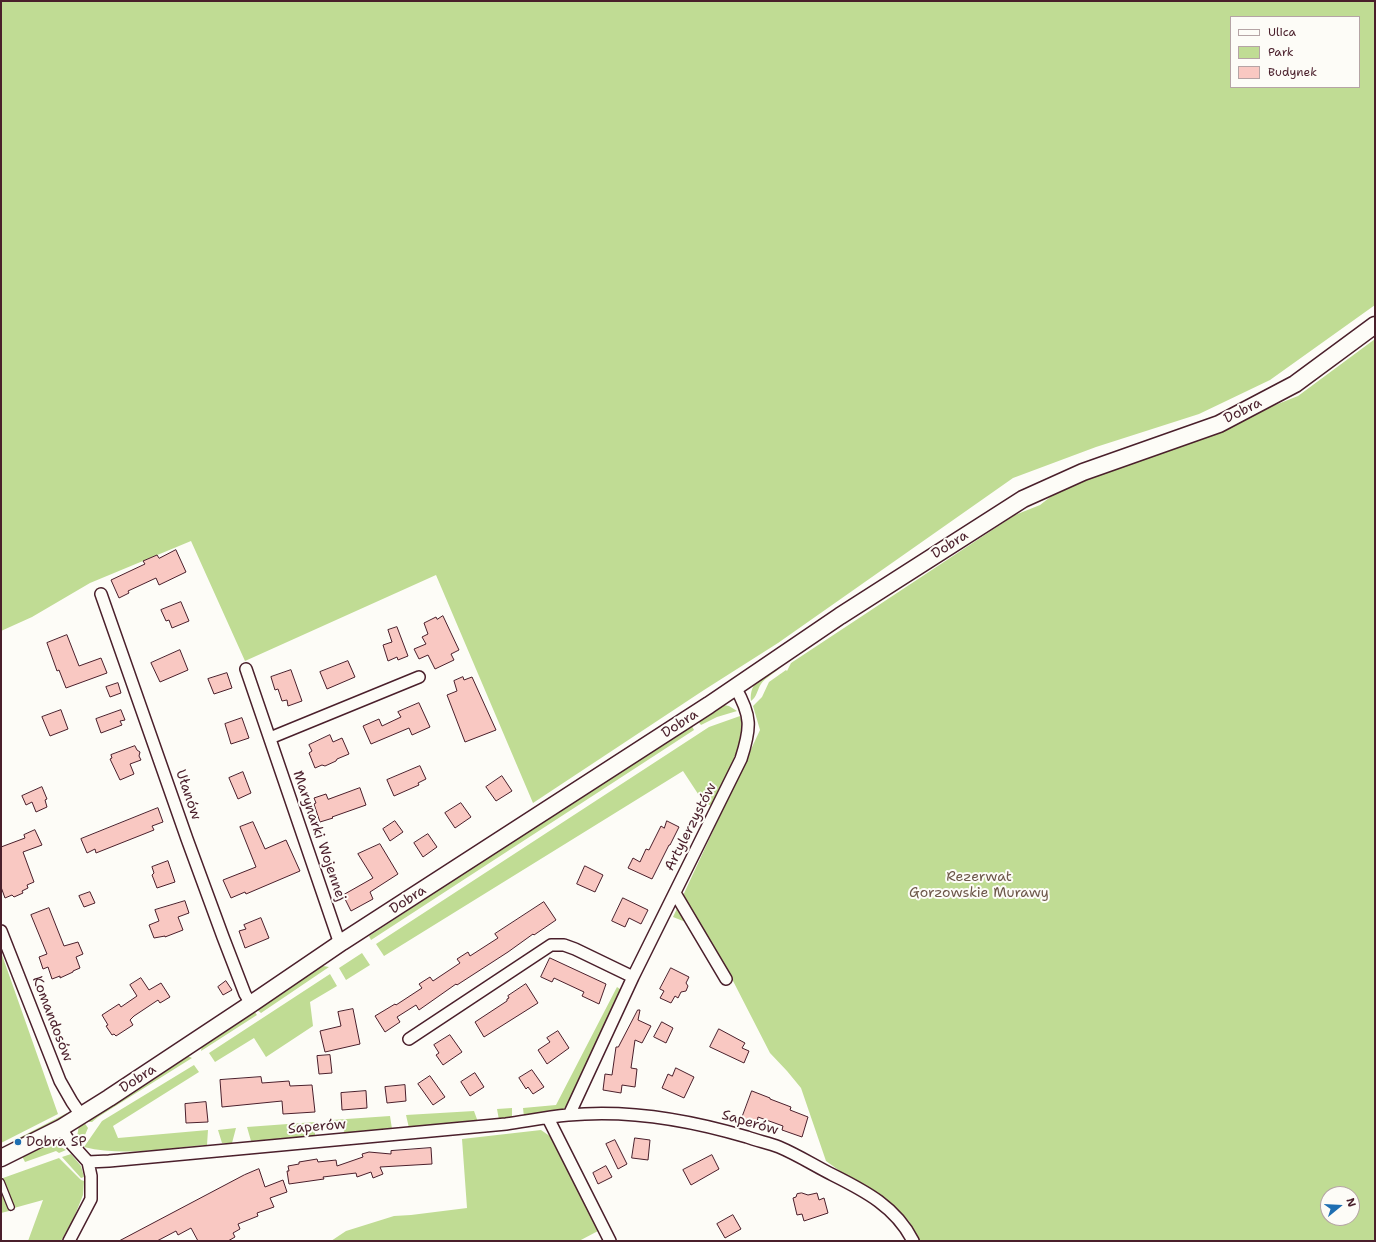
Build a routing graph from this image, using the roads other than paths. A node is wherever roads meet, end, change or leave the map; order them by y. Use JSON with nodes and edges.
{"nodes":[{"id":1,"x":1375,"y":325,"type":"edge"},
{"id":2,"x":102,"y":594,"type":"dead end"},
{"id":3,"x":246,"y":669,"type":"dead end"},
{"id":4,"x":419,"y":677,"type":"dead end"},
{"id":5,"x":735,"y":687,"type":"junction"},
{"id":6,"x":270,"y":738,"type":"junction"},
{"id":7,"x":675,"y":893,"type":"junction"},
{"id":8,"x":1,"y":931,"type":"edge"},
{"id":9,"x":340,"y":944,"type":"junction"},
{"id":10,"x":633,"y":977,"type":"junction"},
{"id":11,"x":726,"y":979,"type":"dead end"},
{"id":12,"x":251,"y":1004,"type":"junction"},
{"id":13,"x":409,"y":1039,"type":"dead end"},
{"id":14,"x":81,"y":1115,"type":"junction"},
{"id":15,"x":569,"y":1115,"type":"junction"},
{"id":16,"x":548,"y":1118,"type":"junction"},
{"id":17,"x":61,"y":1128,"type":"junction"},
{"id":18,"x":1,"y":1158,"type":"edge"},
{"id":19,"x":88,"y":1162,"type":"junction"},
{"id":20,"x":1,"y":1182,"type":"edge"},
{"id":21,"x":11,"y":1207,"type":"dead end"},
{"id":22,"x":69,"y":1241,"type":"edge"},
{"id":23,"x":610,"y":1241,"type":"edge"},
{"id":24,"x":913,"y":1241,"type":"edge"}],
"edges":[{"from":1,"to":5,"type":"street","name":"Dobra"},
{"from":2,"to":12,"type":"street","name":"Ułanów"},
{"from":3,"to":6,"type":"street","name":"Marynarki Wojennej"},
{"from":4,"to":6,"type":"street"},
{"from":5,"to":7,"type":"street","name":"Artylerzystów"},
{"from":5,"to":9,"type":"street","name":"Dobra"},
{"from":6,"to":9,"type":"street","name":"Marynarki Wojennej"},
{"from":7,"to":10,"type":"street","name":"Artylerzystów"},
{"from":7,"to":11,"type":"street"},
{"from":8,"to":14,"type":"street","name":"Komandosów"},
{"from":9,"to":12,"type":"street","name":"Dobra"},
{"from":10,"to":13,"type":"street"},
{"from":10,"to":15,"type":"street","name":"Artylerzystów"},
{"from":12,"to":14,"type":"street","name":"Dobra"},
{"from":14,"to":17,"type":"street","name":"Dobra"},
{"from":15,"to":16,"type":"street","name":"Saperów"},
{"from":15,"to":24,"type":"street","name":"Saperów"},
{"from":16,"to":19,"type":"street","name":"Saperów"},
{"from":16,"to":23,"type":"street"},
{"from":17,"to":18,"type":"street","name":"Dobra"},
{"from":17,"to":19,"type":"street"},
{"from":19,"to":22,"type":"street"},
{"from":20,"to":21,"type":"lane"}]}
